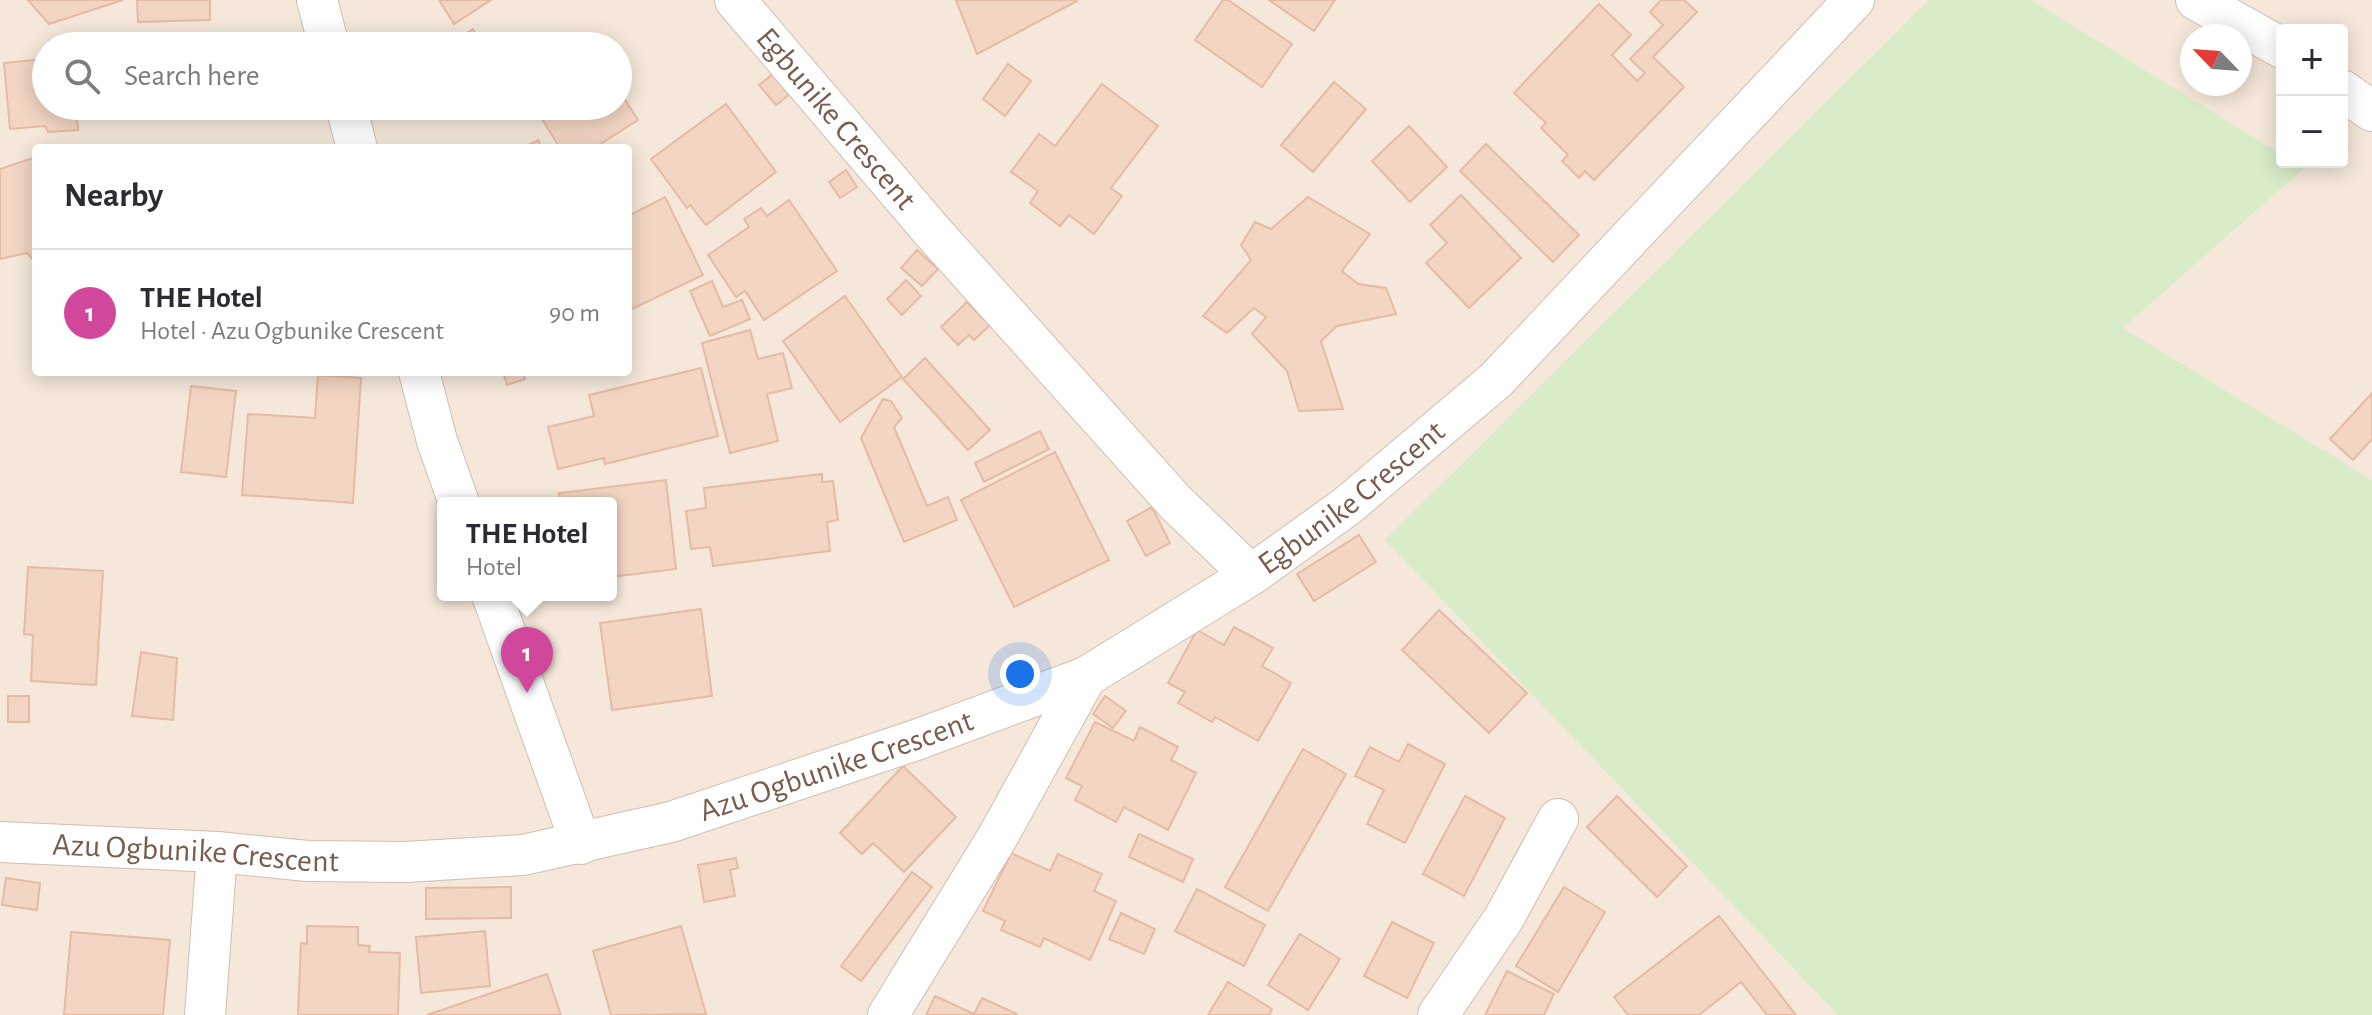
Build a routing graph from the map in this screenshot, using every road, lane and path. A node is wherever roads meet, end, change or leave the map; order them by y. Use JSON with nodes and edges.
{"nodes":[{"id":1,"x":317,"y":0,"type":"edge"},
{"id":2,"x":735,"y":0,"type":"edge"},
{"id":3,"x":1854,"y":0,"type":"edge"},
{"id":4,"x":2196,"y":0,"type":"edge"},
{"id":5,"x":325,"y":32,"type":"edge"},
{"id":6,"x":2276,"y":45,"type":"edge"},
{"id":7,"x":2348,"y":94,"type":"edge"},
{"id":8,"x":2372,"y":111,"type":"edge"},
{"id":9,"x":350,"y":120,"type":"edge"},
{"id":10,"x":356,"y":144,"type":"edge"},
{"id":11,"x":420,"y":376,"type":"edge"},
{"id":12,"x":457,"y":497,"type":"edge"},
{"id":13,"x":1251,"y":575,"type":"junction"},
{"id":14,"x":494,"y":601,"type":"edge"},
{"id":15,"x":1086,"y":677,"type":"junction"},
{"id":16,"x":1558,"y":819,"type":"dead end"},
{"id":17,"x":0,"y":842,"type":"edge"},
{"id":18,"x":581,"y":844,"type":"junction"},
{"id":19,"x":217,"y":852,"type":"junction"},
{"id":20,"x":205,"y":1015,"type":"edge"},
{"id":21,"x":888,"y":1015,"type":"edge"},
{"id":22,"x":1438,"y":1015,"type":"edge"}],
"edges":[{"from":1,"to":5,"type":"street"},
{"from":2,"to":13,"type":"street","name":"Egbunike Crescent"},
{"from":3,"to":13,"type":"street","name":"Egbunike Crescent"},
{"from":4,"to":6,"type":"street"},
{"from":7,"to":8,"type":"street"},
{"from":9,"to":10,"type":"street"},
{"from":11,"to":12,"type":"street"},
{"from":13,"to":15,"type":"street","name":"Azu Ogbunike Crescent"},
{"from":14,"to":18,"type":"street"},
{"from":15,"to":18,"type":"street","name":"Azu Ogbunike Crescent"},
{"from":15,"to":21,"type":"street"},
{"from":16,"to":22,"type":"street"},
{"from":17,"to":19,"type":"street","name":"Azu Ogbunike Crescent"},
{"from":18,"to":19,"type":"street","name":"Azu Ogbunike Crescent"},
{"from":19,"to":20,"type":"street"}]}
